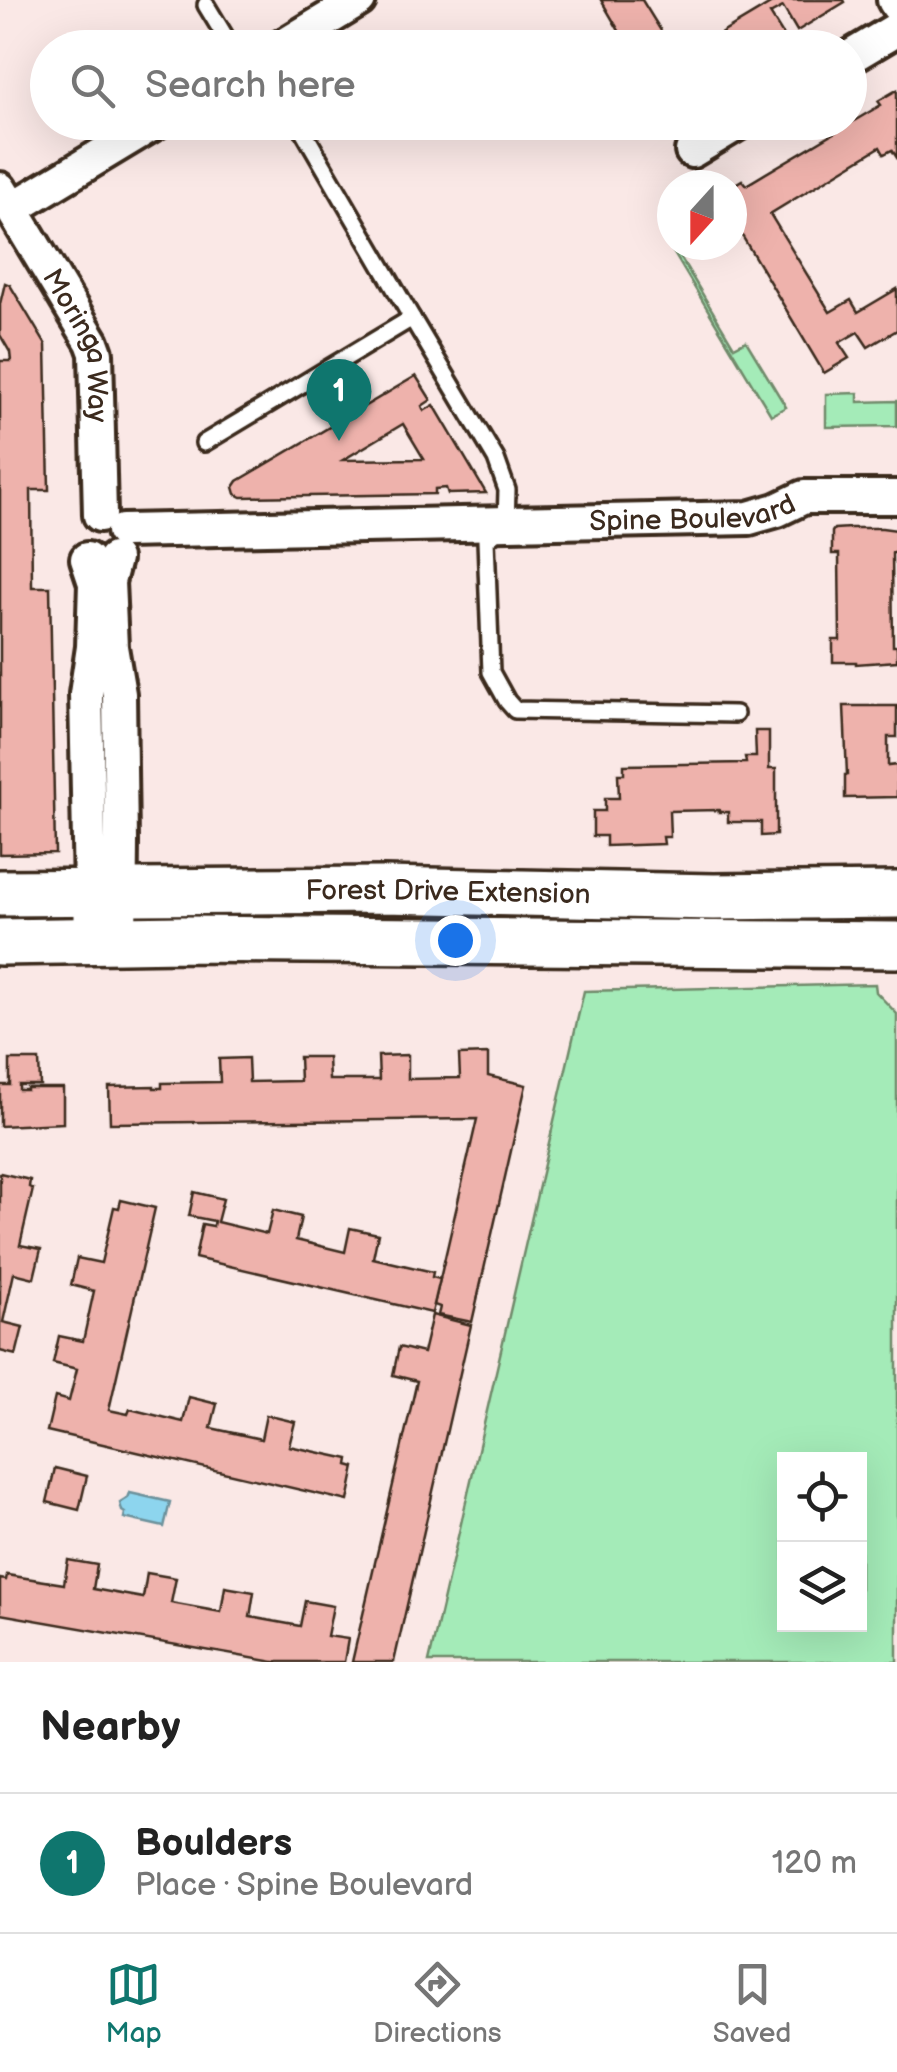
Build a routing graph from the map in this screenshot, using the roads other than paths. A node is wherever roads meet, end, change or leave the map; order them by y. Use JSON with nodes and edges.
{"nodes":[{"id":1,"x":359,"y":0,"type":"edge"},
{"id":2,"x":206,"y":5,"type":"dead end"},
{"id":3,"x":897,"y":28,"type":"edge"},
{"id":4,"x":221,"y":30,"type":"edge"},
{"id":5,"x":310,"y":30,"type":"edge"},
{"id":6,"x":867,"y":47,"type":"edge"},
{"id":7,"x":121,"y":140,"type":"edge"},
{"id":8,"x":308,"y":140,"type":"edge"},
{"id":9,"x":711,"y":140,"type":"edge"},
{"id":10,"x":692,"y":152,"type":"dead end"},
{"id":11,"x":6,"y":199,"type":"edge"},
{"id":12,"x":412,"y":318,"type":"junction"},
{"id":13,"x":204,"y":443,"type":"dead end"},
{"id":14,"x":897,"y":497,"type":"edge"},
{"id":15,"x":496,"y":532,"type":"junction"},
{"id":16,"x":110,"y":542,"type":"junction"},
{"id":17,"x":735,"y":714,"type":"dead end"},
{"id":18,"x":105,"y":891,"type":"junction"},
{"id":19,"x":0,"y":892,"type":"edge"},
{"id":20,"x":897,"y":894,"type":"edge"},
{"id":21,"x":105,"y":940,"type":"junction"},
{"id":22,"x":0,"y":942,"type":"edge"},
{"id":23,"x":897,"y":944,"type":"edge"}],
"edges":[{"from":1,"to":5,"type":"street"},
{"from":2,"to":4,"type":"lane"},
{"from":3,"to":6,"type":"street"},
{"from":7,"to":11,"type":"street"},
{"from":8,"to":12,"type":"lane"},
{"from":9,"to":10,"type":"street"},
{"from":11,"to":16,"type":"street","name":"Moringa Way"},
{"from":12,"to":13,"type":"lane"},
{"from":12,"to":15,"type":"lane"},
{"from":14,"to":15,"type":"street","name":"Spine Boulevard"},
{"from":15,"to":16,"type":"street","name":"Spine Boulevard"},
{"from":15,"to":17,"type":"lane"},
{"from":16,"to":18,"type":"street","name":"Moringa Way"},
{"from":18,"to":19,"type":"street","name":"Forest Drive Extension"},
{"from":18,"to":20,"type":"street","name":"Forest Drive Extension"},
{"from":18,"to":21,"type":"street","name":"Moringa Way"},
{"from":21,"to":22,"type":"street","name":"Forest Drive Extension"},
{"from":21,"to":23,"type":"street","name":"Forest Drive Extension"}]}
